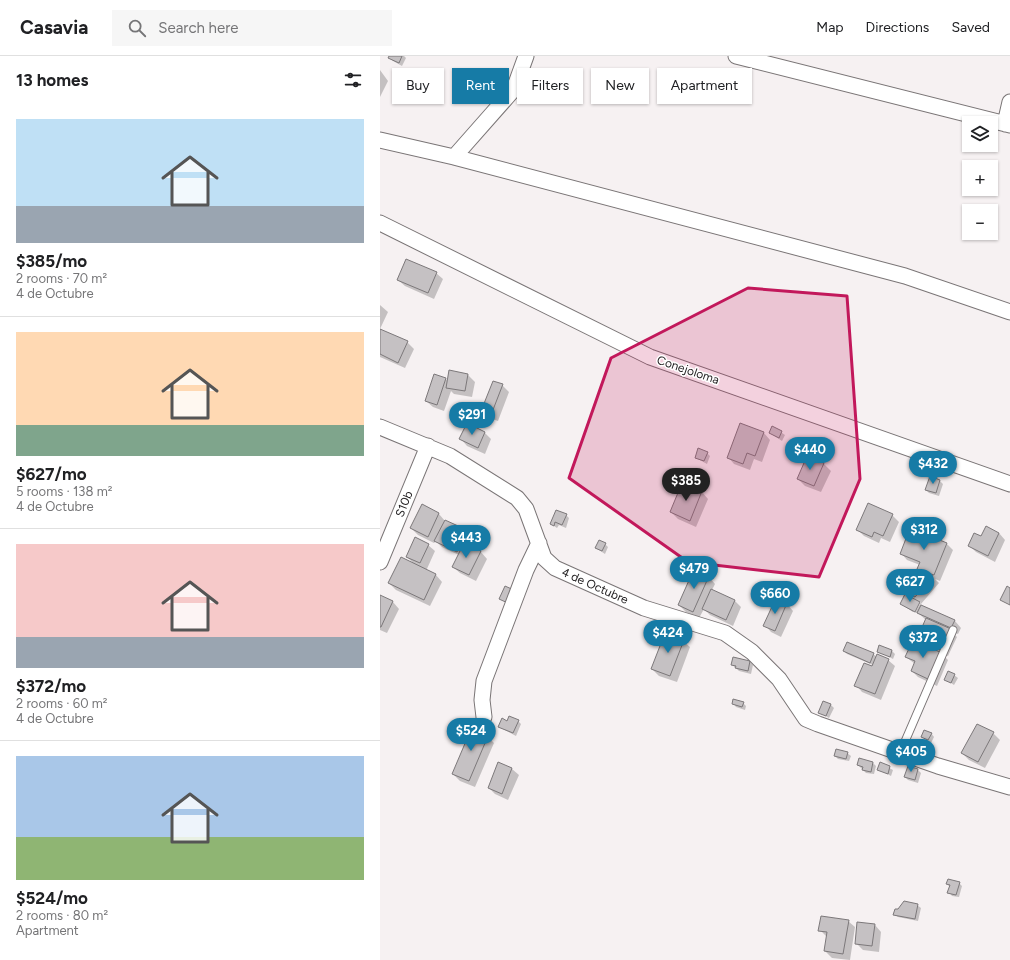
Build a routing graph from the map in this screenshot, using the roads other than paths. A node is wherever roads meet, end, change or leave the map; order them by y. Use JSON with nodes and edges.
{"nodes":[{"id":1,"x":526,"y":56,"type":"edge"},
{"id":2,"x":736,"y":56,"type":"edge"},
{"id":3,"x":1010,"y":102,"type":"edge"},
{"id":4,"x":1007,"y":124,"type":"edge"},
{"id":5,"x":380,"y":140,"type":"edge"},
{"id":6,"x":454,"y":157,"type":"junction"},
{"id":7,"x":380,"y":223,"type":"edge"},
{"id":8,"x":1010,"y":312,"type":"edge"},
{"id":9,"x":380,"y":427,"type":"edge"},
{"id":10,"x":428,"y":446,"type":"junction"},
{"id":11,"x":1010,"y":484,"type":"edge"},
{"id":12,"x":539,"y":543,"type":"junction"},
{"id":13,"x":380,"y":562,"type":"edge"},
{"id":14,"x":953,"y":630,"type":"dead end"},
{"id":15,"x":484,"y":717,"type":"dead end"},
{"id":16,"x":900,"y":753,"type":"junction"},
{"id":17,"x":1010,"y":787,"type":"edge"}],
"edges":[{"from":1,"to":6,"type":"street"},
{"from":2,"to":4,"type":"street"},
{"from":3,"to":4,"type":"street"},
{"from":5,"to":6,"type":"street"},
{"from":6,"to":8,"type":"street"},
{"from":7,"to":11,"type":"street","name":"Conejoloma"},
{"from":9,"to":10,"type":"street","name":"4 de Octubre"},
{"from":10,"to":12,"type":"street","name":"4 de Octubre"},
{"from":10,"to":13,"type":"street","name":"S10b"},
{"from":12,"to":15,"type":"street"},
{"from":12,"to":16,"type":"street","name":"4 de Octubre"},
{"from":14,"to":16,"type":"lane"},
{"from":16,"to":17,"type":"street","name":"4 de Octubre"}]}
